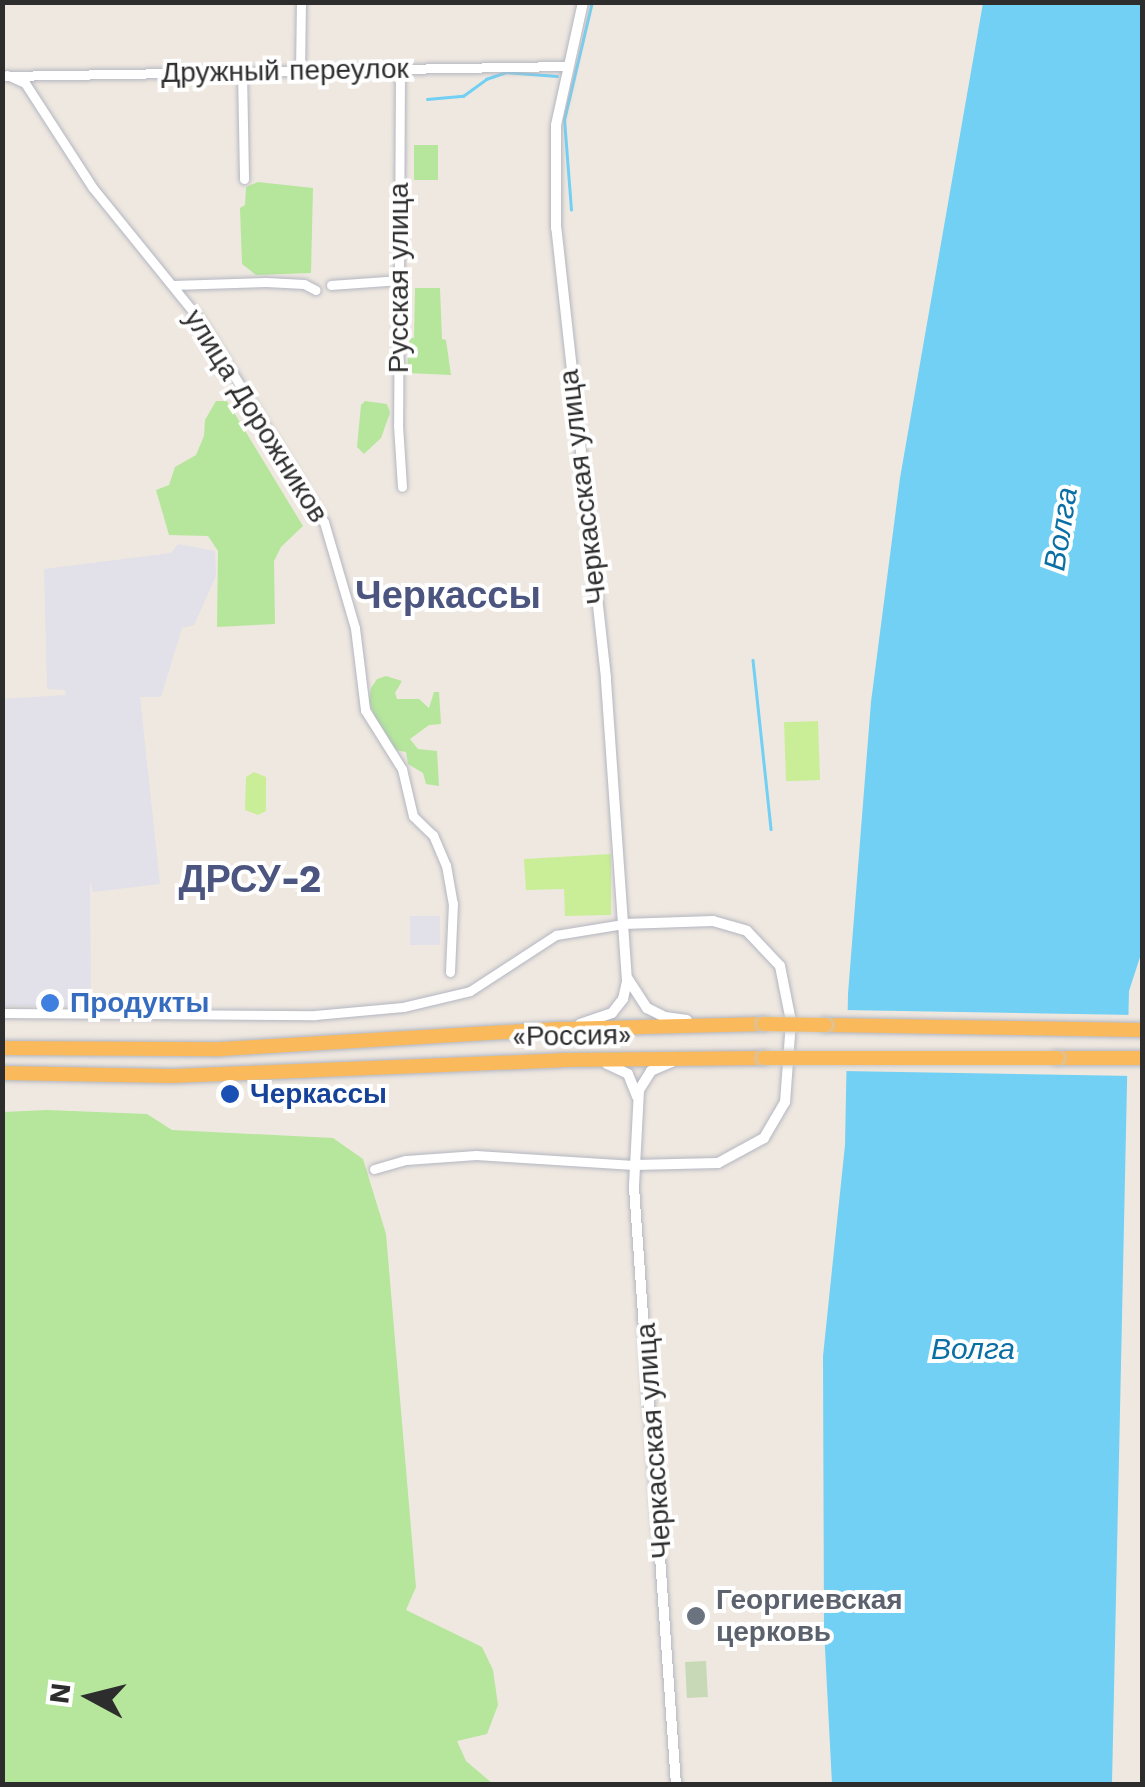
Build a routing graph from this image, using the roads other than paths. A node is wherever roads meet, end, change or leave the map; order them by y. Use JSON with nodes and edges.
{"nodes":[{"id":1,"x":301,"y":2,"type":"edge"},
{"id":2,"x":583,"y":2,"type":"edge"},
{"id":3,"x":568,"y":66,"type":"junction"},
{"id":4,"x":400,"y":69,"type":"junction"},
{"id":5,"x":242,"y":72,"type":"junction"},
{"id":6,"x":300,"y":72,"type":"junction"},
{"id":7,"x":4,"y":76,"type":"edge"},
{"id":8,"x":244,"y":179,"type":"dead end"},
{"id":9,"x":400,"y":280,"type":"junction"},
{"id":10,"x":173,"y":285,"type":"junction"},
{"id":11,"x":331,"y":285,"type":"dead end"},
{"id":12,"x":316,"y":290,"type":"dead end"},
{"id":13,"x":402,"y":487,"type":"dead end"},
{"id":14,"x":623,"y":924,"type":"junction"},
{"id":15,"x":450,"y":972,"type":"dead end"},
{"id":16,"x":626,"y":974,"type":"junction"},
{"id":17,"x":2,"y":1013,"type":"edge"},
{"id":18,"x":739,"y":1024,"type":"junction"},
{"id":19,"x":560,"y":1029,"type":"junction"},
{"id":20,"x":1142,"y":1030,"type":"edge"},
{"id":21,"x":5,"y":1047,"type":"edge"},
{"id":22,"x":738,"y":1058,"type":"junction"},
{"id":23,"x":1142,"y":1058,"type":"edge"},
{"id":24,"x":562,"y":1060,"type":"junction"},
{"id":25,"x":2,"y":1073,"type":"edge"},
{"id":26,"x":638,"y":1097,"type":"junction"},
{"id":27,"x":634,"y":1165,"type":"junction"},
{"id":28,"x":374,"y":1168,"type":"dead end"},
{"id":29,"x":676,"y":1784,"type":"edge"}],
"edges":[{"from":1,"to":6,"type":"street"},
{"from":2,"to":3,"type":"street","name":"Черкасская улица"},
{"from":3,"to":4,"type":"street","name":"Дружный переулок"},
{"from":3,"to":14,"type":"street","name":"Черкасская улица"},
{"from":4,"to":6,"type":"street","name":"Дружный переулок"},
{"from":4,"to":9,"type":"street","name":"Русская улица"},
{"from":5,"to":6,"type":"street","name":"Дружный переулок"},
{"from":5,"to":7,"type":"street","name":"Дружный переулок"},
{"from":5,"to":8,"type":"street"},
{"from":7,"to":10,"type":"street","name":"улица Дорожников"},
{"from":9,"to":11,"type":"street"},
{"from":9,"to":13,"type":"street","name":"Русская улица"},
{"from":10,"to":12,"type":"street"},
{"from":10,"to":15,"type":"street","name":"улица Дорожников"},
{"from":14,"to":16,"type":"street","name":"Черкасская улица"},
{"from":14,"to":17,"type":"street"},
{"from":14,"to":27,"type":"street"},
{"from":16,"to":18,"type":"street"},
{"from":16,"to":19,"type":"street"},
{"from":18,"to":19,"type":"highway","name":"«Россия»"},
{"from":18,"to":20,"type":"highway","name":"«Россия»","bridge":true},
{"from":19,"to":21,"type":"highway","name":"«Россия»"},
{"from":22,"to":23,"type":"highway","name":"«Россия»","bridge":true},
{"from":22,"to":24,"type":"highway","name":"«Россия»"},
{"from":22,"to":26,"type":"street"},
{"from":24,"to":25,"type":"highway","name":"«Россия»"},
{"from":24,"to":26,"type":"street"},
{"from":26,"to":27,"type":"street","name":"Черкасская улица"},
{"from":27,"to":28,"type":"street"},
{"from":27,"to":29,"type":"street","name":"Черкасская улица"}]}
